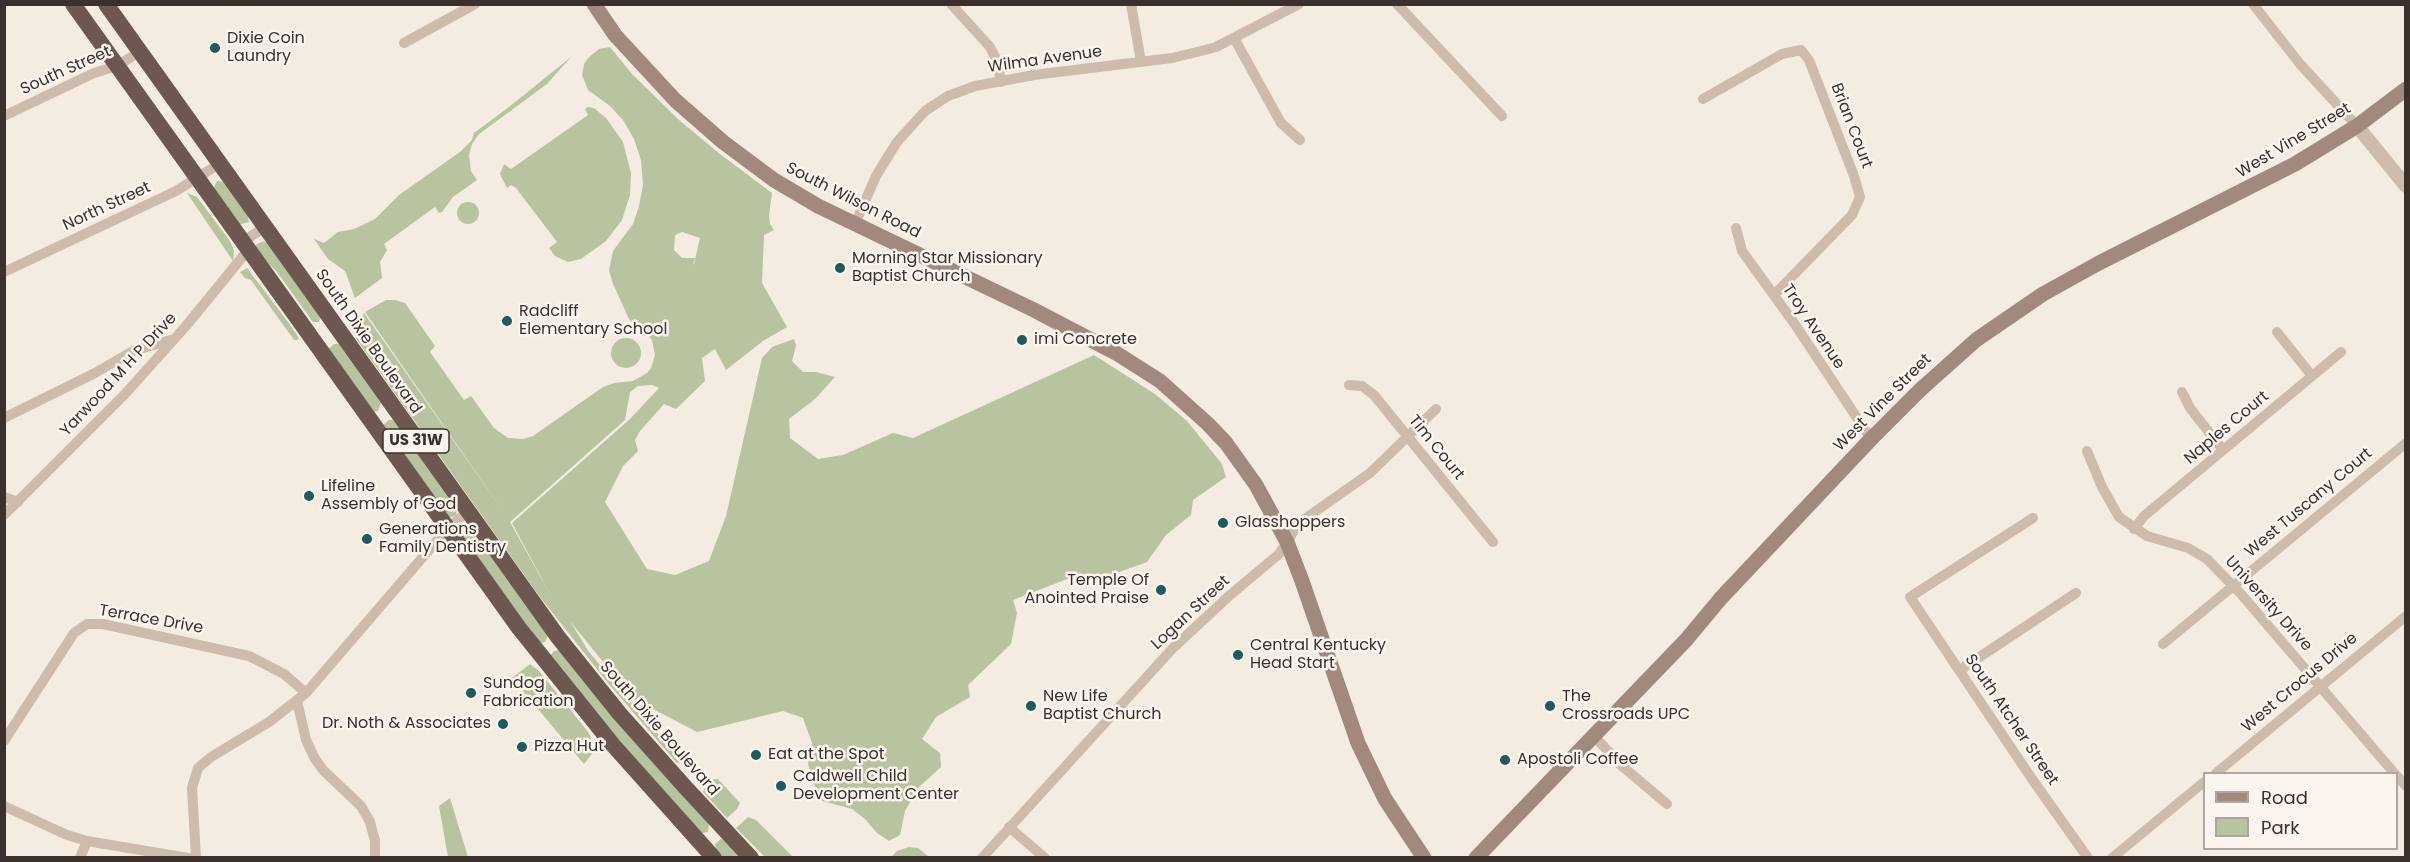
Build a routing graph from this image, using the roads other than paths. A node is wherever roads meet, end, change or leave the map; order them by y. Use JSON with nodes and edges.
{"nodes":[{"id":1,"x":73,"y":4,"type":"edge"},
{"id":2,"x":106,"y":4,"type":"edge"},
{"id":3,"x":475,"y":4,"type":"edge"},
{"id":4,"x":594,"y":4,"type":"edge"},
{"id":5,"x":951,"y":4,"type":"edge"},
{"id":6,"x":1131,"y":4,"type":"edge"},
{"id":7,"x":1299,"y":4,"type":"edge"},
{"id":8,"x":1397,"y":4,"type":"edge"},
{"id":9,"x":2253,"y":4,"type":"edge"},
{"id":10,"x":1234,"y":38,"type":"junction"},
{"id":11,"x":404,"y":43,"type":"dead end"},
{"id":12,"x":139,"y":52,"type":"junction"},
{"id":13,"x":1141,"y":62,"type":"junction"},
{"id":14,"x":117,"y":66,"type":"junction"},
{"id":15,"x":1001,"y":82,"type":"junction"},
{"id":16,"x":2406,"y":89,"type":"edge"},
{"id":17,"x":1702,"y":99,"type":"dead end"},
{"id":18,"x":4,"y":116,"type":"edge"},
{"id":19,"x":1502,"y":116,"type":"dead end"},
{"id":20,"x":2357,"y":126,"type":"junction"},
{"id":21,"x":1300,"y":140,"type":"dead end"},
{"id":22,"x":219,"y":164,"type":"junction"},
{"id":23,"x":197,"y":179,"type":"junction"},
{"id":24,"x":2406,"y":186,"type":"edge"},
{"id":25,"x":855,"y":224,"type":"junction"},
{"id":26,"x":265,"y":227,"type":"junction"},
{"id":27,"x":1736,"y":228,"type":"dead end"},
{"id":28,"x":245,"y":246,"type":"junction"},
{"id":29,"x":4,"y":272,"type":"edge"},
{"id":30,"x":1774,"y":295,"type":"junction"},
{"id":31,"x":2277,"y":332,"type":"dead end"},
{"id":32,"x":174,"y":339,"type":"junction"},
{"id":33,"x":2341,"y":352,"type":"dead end"},
{"id":34,"x":2312,"y":376,"type":"junction"},
{"id":35,"x":1349,"y":385,"type":"dead end"},
{"id":36,"x":2182,"y":392,"type":"dead end"},
{"id":37,"x":1436,"y":409,"type":"dead end"},
{"id":38,"x":4,"y":418,"type":"edge"},
{"id":39,"x":1408,"y":437,"type":"junction"},
{"id":40,"x":1870,"y":440,"type":"junction"},
{"id":41,"x":2406,"y":443,"type":"edge"},
{"id":42,"x":2223,"y":450,"type":"junction"},
{"id":43,"x":2087,"y":451,"type":"dead end"},
{"id":44,"x":4,"y":497,"type":"edge"},
{"id":45,"x":18,"y":502,"type":"junction"},
{"id":46,"x":466,"y":512,"type":"junction"},
{"id":47,"x":4,"y":515,"type":"edge"},
{"id":48,"x":2033,"y":518,"type":"dead end"},
{"id":49,"x":447,"y":529,"type":"junction"},
{"id":50,"x":2134,"y":529,"type":"junction"},
{"id":51,"x":1287,"y":542,"type":"junction"},
{"id":52,"x":1493,"y":542,"type":"dead end"},
{"id":53,"x":2232,"y":586,"type":"junction"},
{"id":54,"x":2076,"y":593,"type":"dead end"},
{"id":55,"x":2406,"y":616,"type":"edge"},
{"id":56,"x":2163,"y":644,"type":"dead end"},
{"id":57,"x":1960,"y":670,"type":"junction"},
{"id":58,"x":2320,"y":686,"type":"junction"},
{"id":59,"x":306,"y":693,"type":"junction"},
{"id":60,"x":297,"y":701,"type":"junction"},
{"id":61,"x":1594,"y":736,"type":"junction"},
{"id":62,"x":4,"y":741,"type":"edge"},
{"id":63,"x":2217,"y":772,"type":"edge"},
{"id":64,"x":2394,"y":772,"type":"edge"},
{"id":65,"x":2203,"y":784,"type":"edge"},
{"id":66,"x":1667,"y":804,"type":"dead end"},
{"id":67,"x":4,"y":806,"type":"edge"},
{"id":68,"x":1010,"y":827,"type":"junction"},
{"id":69,"x":87,"y":842,"type":"junction"},
{"id":70,"x":80,"y":858,"type":"edge"},
{"id":71,"x":188,"y":858,"type":"edge"},
{"id":72,"x":196,"y":858,"type":"edge"},
{"id":73,"x":375,"y":858,"type":"edge"},
{"id":74,"x":714,"y":858,"type":"edge"},
{"id":75,"x":752,"y":858,"type":"edge"},
{"id":76,"x":982,"y":858,"type":"edge"},
{"id":77,"x":1045,"y":858,"type":"edge"},
{"id":78,"x":1424,"y":858,"type":"edge"},
{"id":79,"x":1476,"y":858,"type":"edge"},
{"id":80,"x":2088,"y":858,"type":"edge"},
{"id":81,"x":2112,"y":858,"type":"edge"}],
"edges":[{"from":1,"to":14,"type":"highway","number":"US 31W"},
{"from":2,"to":12,"type":"highway","name":"South Dixie Boulevard","number":"US 31W"},
{"from":3,"to":11,"type":"street"},
{"from":4,"to":25,"type":"main road","name":"South Wilson Road"},
{"from":5,"to":15,"type":"street"},
{"from":6,"to":13,"type":"street"},
{"from":7,"to":10,"type":"street","name":"Wilma Avenue"},
{"from":8,"to":19,"type":"street"},
{"from":9,"to":20,"type":"street"},
{"from":10,"to":13,"type":"street","name":"Wilma Avenue"},
{"from":10,"to":21,"type":"street"},
{"from":12,"to":14,"type":"street","name":"South Street"},
{"from":12,"to":22,"type":"highway","name":"South Dixie Boulevard","number":"US 31W"},
{"from":13,"to":15,"type":"street","name":"Wilma Avenue"},
{"from":14,"to":18,"type":"street","name":"South Street"},
{"from":14,"to":23,"type":"highway","number":"US 31W"},
{"from":15,"to":25,"type":"street","name":"Wilma Avenue"},
{"from":16,"to":20,"type":"main road","name":"West Vine Street"},
{"from":17,"to":30,"type":"street","name":"Brian Court"},
{"from":20,"to":24,"type":"street"},
{"from":20,"to":40,"type":"main road","name":"West Vine Street"},
{"from":22,"to":23,"type":"street","name":"North Street"},
{"from":22,"to":26,"type":"highway","name":"South Dixie Boulevard","number":"US 31W"},
{"from":23,"to":28,"type":"highway","number":"US 31W"},
{"from":23,"to":29,"type":"street","name":"North Street"},
{"from":25,"to":51,"type":"main road","name":"South Wilson Road"},
{"from":26,"to":28,"type":"street","name":"Yarwood M H P Drive"},
{"from":26,"to":46,"type":"highway","name":"South Dixie Boulevard","number":"US 31W"},
{"from":27,"to":30,"type":"street","name":"Troy Avenue"},
{"from":28,"to":32,"type":"street","name":"Yarwood M H P Drive"},
{"from":28,"to":49,"type":"highway","number":"US 31W"},
{"from":30,"to":40,"type":"street","name":"Troy Avenue"},
{"from":31,"to":34,"type":"street"},
{"from":32,"to":38,"type":"street"},
{"from":32,"to":45,"type":"street","name":"Yarwood M H P Drive"},
{"from":33,"to":34,"type":"street","name":"Naples Court"},
{"from":34,"to":42,"type":"street","name":"Naples Court"},
{"from":35,"to":39,"type":"street","name":"Tim Court"},
{"from":36,"to":42,"type":"street"},
{"from":37,"to":39,"type":"street","name":"Logan Street"},
{"from":39,"to":51,"type":"street","name":"Logan Street"},
{"from":39,"to":52,"type":"street","name":"Tim Court"},
{"from":40,"to":61,"type":"main road","name":"West Vine Street"},
{"from":41,"to":53,"type":"street","name":"West Tuscany Court"},
{"from":42,"to":50,"type":"street","name":"Naples Court"},
{"from":43,"to":50,"type":"street","name":"University Drive"},
{"from":44,"to":45,"type":"street"},
{"from":45,"to":47,"type":"street","name":"Yarwood M H P Drive"},
{"from":46,"to":49,"type":"street"},
{"from":46,"to":75,"type":"highway","name":"South Dixie Boulevard","number":"US 31W"},
{"from":48,"to":57,"type":"street","name":"South Atcher Street"},
{"from":49,"to":59,"type":"street"},
{"from":49,"to":74,"type":"highway","number":"US 31W"},
{"from":50,"to":53,"type":"street","name":"University Drive"},
{"from":51,"to":68,"type":"street","name":"Logan Street"},
{"from":51,"to":78,"type":"main road","name":"South Wilson Road"},
{"from":53,"to":56,"type":"street","name":"West Tuscany Court"},
{"from":53,"to":58,"type":"street","name":"University Drive"},
{"from":54,"to":57,"type":"street"},
{"from":55,"to":58,"type":"street","name":"West Crocus Drive"},
{"from":57,"to":80,"type":"street","name":"South Atcher Street"},
{"from":58,"to":63,"type":"street","name":"West Crocus Drive"},
{"from":58,"to":64,"type":"street","name":"University Drive"},
{"from":59,"to":60,"type":"street"},
{"from":59,"to":62,"type":"street","name":"Terrace Drive"},
{"from":60,"to":72,"type":"street"},
{"from":60,"to":73,"type":"street"},
{"from":61,"to":66,"type":"street"},
{"from":61,"to":79,"type":"main road","name":"West Vine Street"},
{"from":65,"to":81,"type":"street"},
{"from":67,"to":69,"type":"street"},
{"from":68,"to":76,"type":"street","name":"Logan Street"},
{"from":68,"to":77,"type":"street"},
{"from":69,"to":70,"type":"street"},
{"from":69,"to":71,"type":"street"}]}
